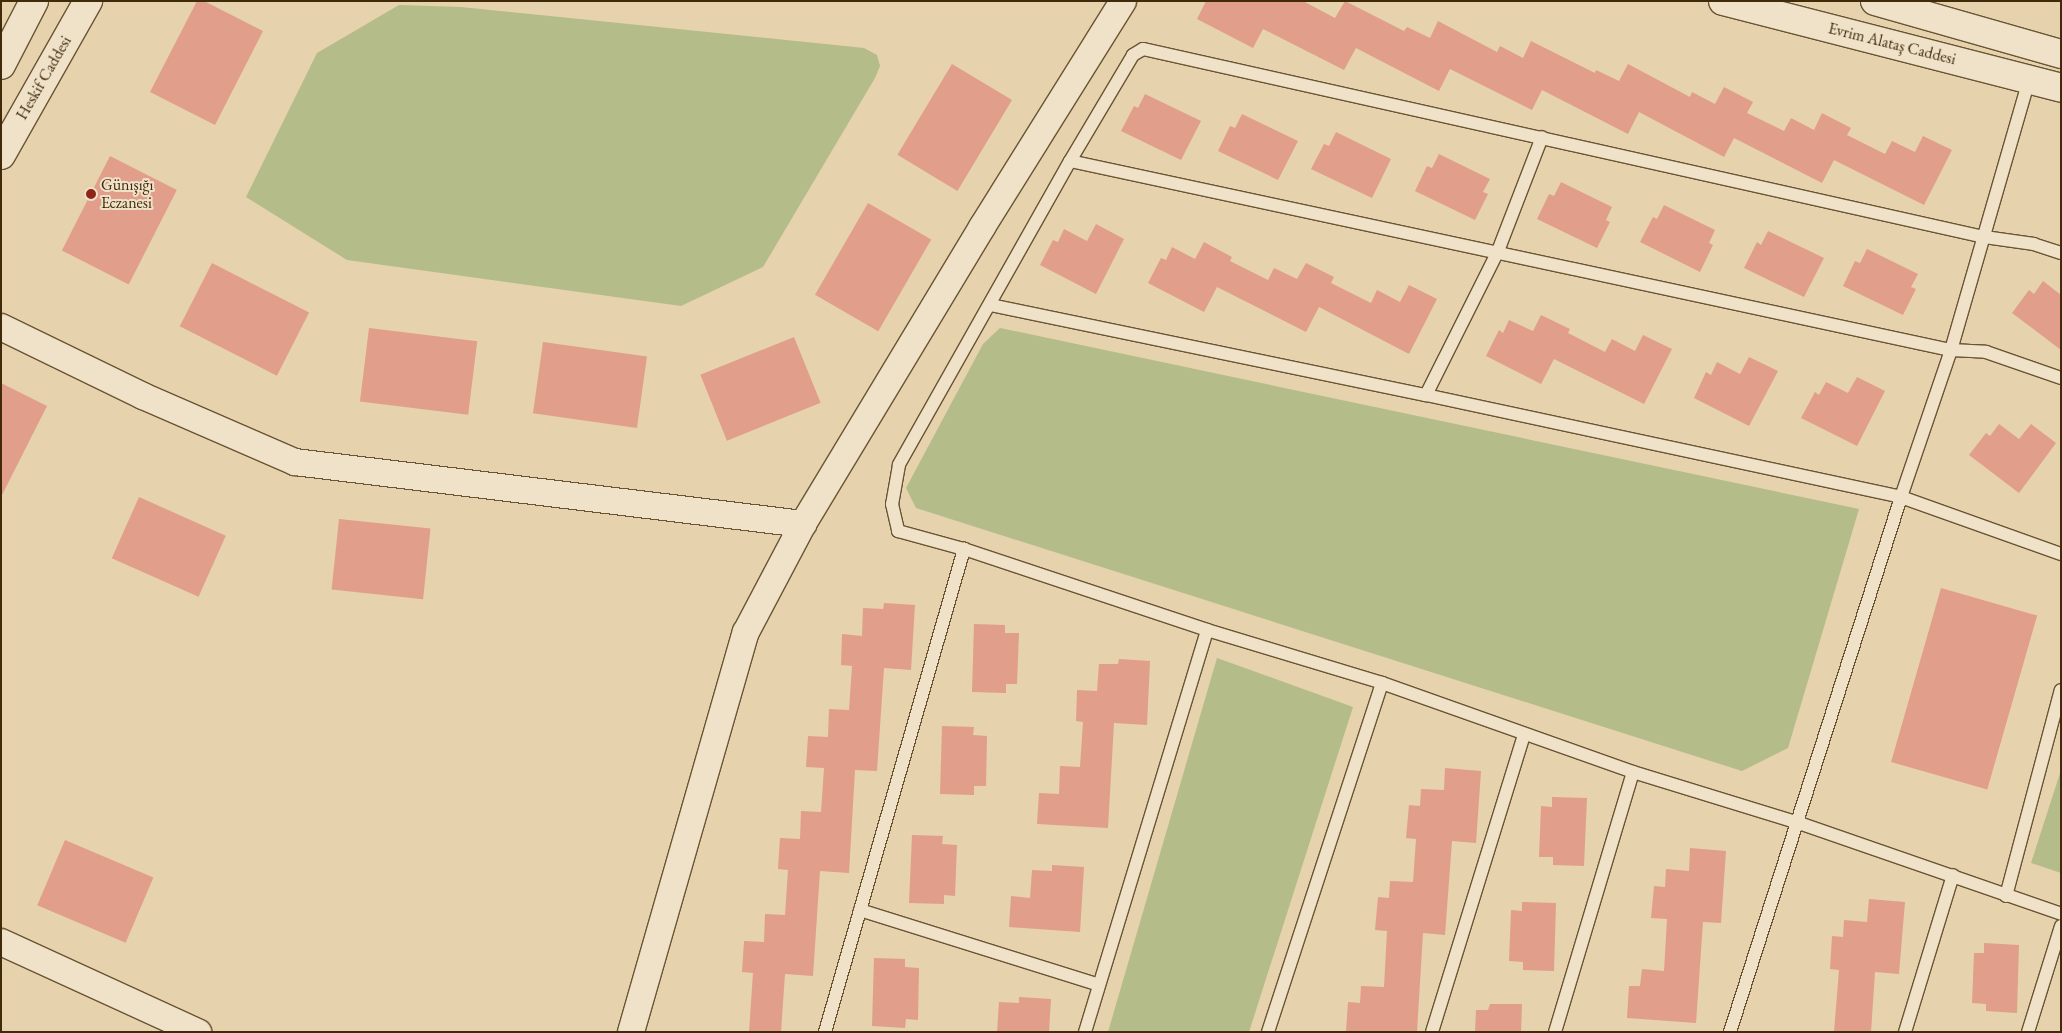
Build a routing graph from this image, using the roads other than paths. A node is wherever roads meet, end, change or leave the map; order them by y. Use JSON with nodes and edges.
{"nodes":[{"id":1,"x":34,"y":1,"type":"edge"},
{"id":2,"x":88,"y":1,"type":"edge"},
{"id":3,"x":1123,"y":1,"type":"edge"},
{"id":4,"x":1723,"y":1,"type":"edge"},
{"id":5,"x":1875,"y":1,"type":"edge"},
{"id":6,"x":2061,"y":54,"type":"edge"},
{"id":7,"x":1,"y":65,"type":"edge"},
{"id":8,"x":2029,"y":79,"type":"junction"},
{"id":9,"x":2061,"y":88,"type":"edge"},
{"id":10,"x":1542,"y":137,"type":"junction"},
{"id":11,"x":1,"y":155,"type":"edge"},
{"id":12,"x":1070,"y":161,"type":"junction"},
{"id":13,"x":1984,"y":236,"type":"junction"},
{"id":14,"x":1498,"y":251,"type":"junction"},
{"id":15,"x":2061,"y":253,"type":"edge"},
{"id":16,"x":990,"y":305,"type":"junction"},
{"id":17,"x":1,"y":327,"type":"edge"},
{"id":18,"x":1951,"y":350,"type":"junction"},
{"id":19,"x":2061,"y":378,"type":"edge"},
{"id":20,"x":1426,"y":395,"type":"junction"},
{"id":21,"x":1901,"y":497,"type":"junction"},
{"id":22,"x":803,"y":524,"type":"junction"},
{"id":23,"x":964,"y":549,"type":"junction"},
{"id":24,"x":2061,"y":554,"type":"edge"},
{"id":25,"x":1207,"y":630,"type":"junction"},
{"id":26,"x":1382,"y":683,"type":"junction"},
{"id":27,"x":2061,"y":690,"type":"edge"},
{"id":28,"x":1524,"y":735,"type":"junction"},
{"id":29,"x":1633,"y":772,"type":"junction"},
{"id":30,"x":1796,"y":822,"type":"junction"},
{"id":31,"x":1953,"y":875,"type":"junction"},
{"id":32,"x":2006,"y":896,"type":"junction"},
{"id":33,"x":860,"y":910,"type":"junction"},
{"id":34,"x":2061,"y":914,"type":"edge"},
{"id":35,"x":2061,"y":926,"type":"edge"},
{"id":36,"x":1,"y":942,"type":"edge"},
{"id":37,"x":1099,"y":985,"type":"junction"},
{"id":38,"x":198,"y":1032,"type":"edge"},
{"id":39,"x":631,"y":1032,"type":"edge"},
{"id":40,"x":825,"y":1032,"type":"edge"},
{"id":41,"x":1084,"y":1032,"type":"edge"},
{"id":42,"x":1268,"y":1032,"type":"edge"},
{"id":43,"x":1432,"y":1032,"type":"edge"},
{"id":44,"x":1555,"y":1032,"type":"edge"},
{"id":45,"x":1730,"y":1032,"type":"edge"},
{"id":46,"x":1905,"y":1032,"type":"edge"},
{"id":47,"x":2028,"y":1032,"type":"edge"}],
"edges":[{"from":1,"to":7,"type":"main road"},
{"from":2,"to":11,"type":"main road","name":"Heskif Caddesi"},
{"from":3,"to":22,"type":"street"},
{"from":4,"to":8,"type":"main road","name":"Evrim Alataş Caddesi"},
{"from":5,"to":6,"type":"main road","name":"Evrim Alataş Caddesi"},
{"from":8,"to":9,"type":"main road","name":"Evrim Alataş Caddesi"},
{"from":8,"to":13,"type":"lane"},
{"from":10,"to":12,"type":"lane"},
{"from":10,"to":13,"type":"lane"},
{"from":10,"to":14,"type":"lane"},
{"from":12,"to":14,"type":"lane"},
{"from":12,"to":16,"type":"lane"},
{"from":13,"to":15,"type":"lane"},
{"from":13,"to":18,"type":"lane"},
{"from":14,"to":18,"type":"lane"},
{"from":14,"to":20,"type":"lane"},
{"from":16,"to":20,"type":"lane"},
{"from":16,"to":23,"type":"lane"},
{"from":17,"to":22,"type":"street"},
{"from":18,"to":19,"type":"lane"},
{"from":18,"to":21,"type":"lane"},
{"from":20,"to":21,"type":"lane"},
{"from":21,"to":24,"type":"lane"},
{"from":21,"to":30,"type":"lane"},
{"from":22,"to":39,"type":"street"},
{"from":23,"to":25,"type":"lane"},
{"from":23,"to":33,"type":"lane"},
{"from":25,"to":26,"type":"lane"},
{"from":25,"to":37,"type":"lane"},
{"from":26,"to":28,"type":"lane"},
{"from":26,"to":42,"type":"lane"},
{"from":27,"to":32,"type":"lane"},
{"from":28,"to":29,"type":"lane"},
{"from":28,"to":43,"type":"lane"},
{"from":29,"to":30,"type":"lane"},
{"from":29,"to":44,"type":"lane"},
{"from":30,"to":31,"type":"lane"},
{"from":30,"to":45,"type":"lane"},
{"from":31,"to":32,"type":"lane"},
{"from":31,"to":46,"type":"lane"},
{"from":32,"to":34,"type":"lane"},
{"from":33,"to":37,"type":"lane"},
{"from":33,"to":40,"type":"lane"},
{"from":35,"to":47,"type":"lane"},
{"from":36,"to":38,"type":"street"},
{"from":37,"to":41,"type":"lane"}]}
